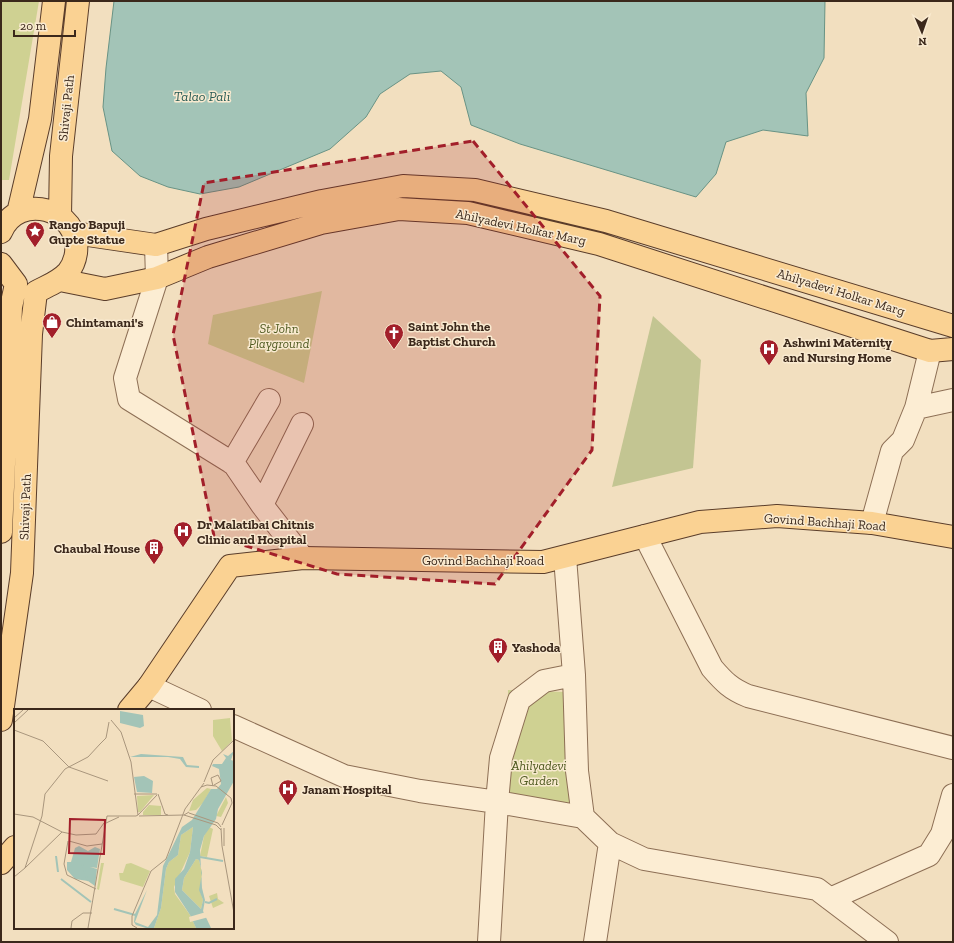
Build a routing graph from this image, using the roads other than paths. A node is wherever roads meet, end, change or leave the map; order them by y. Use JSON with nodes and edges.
{"nodes":[{"id":1,"x":54,"y":1,"type":"edge"},
{"id":2,"x":78,"y":1,"type":"edge"},
{"id":3,"x":18,"y":213,"type":"junction"},
{"id":4,"x":60,"y":216,"type":"junction"},
{"id":5,"x":1,"y":232,"type":"edge"},
{"id":6,"x":74,"y":233,"type":"junction"},
{"id":7,"x":156,"y":245,"type":"junction"},
{"id":8,"x":1,"y":264,"type":"edge"},
{"id":9,"x":157,"y":278,"type":"junction"},
{"id":10,"x":60,"y":280,"type":"junction"},
{"id":11,"x":953,"y":326,"type":"edge"},
{"id":12,"x":953,"y":349,"type":"edge"},
{"id":13,"x":930,"y":351,"type":"junction"},
{"id":14,"x":269,"y":400,"type":"dead end"},
{"id":15,"x":953,"y":400,"type":"edge"},
{"id":16,"x":916,"y":408,"type":"junction"},
{"id":17,"x":302,"y":424,"type":"dead end"},
{"id":18,"x":232,"y":463,"type":"junction"},
{"id":19,"x":262,"y":505,"type":"junction"},
{"id":20,"x":872,"y":523,"type":"junction"},
{"id":21,"x":1,"y":528,"type":"edge"},
{"id":22,"x":645,"y":536,"type":"junction"},
{"id":23,"x":953,"y":537,"type":"edge"},
{"id":24,"x":565,"y":557,"type":"junction"},
{"id":25,"x":303,"y":558,"type":"junction"},
{"id":26,"x":574,"y":675,"type":"junction"},
{"id":27,"x":149,"y":686,"type":"junction"},
{"id":28,"x":130,"y":709,"type":"edge"},
{"id":29,"x":198,"y":709,"type":"edge"},
{"id":30,"x":1,"y":720,"type":"edge"},
{"id":31,"x":234,"y":726,"type":"edge"},
{"id":32,"x":953,"y":748,"type":"edge"},
{"id":33,"x":953,"y":795,"type":"edge"},
{"id":34,"x":497,"y":802,"type":"junction"},
{"id":35,"x":583,"y":817,"type":"junction"},
{"id":36,"x":610,"y":843,"type":"junction"},
{"id":37,"x":14,"y":848,"type":"edge"},
{"id":38,"x":1,"y":863,"type":"edge"},
{"id":39,"x":830,"y":899,"type":"junction"},
{"id":40,"x":490,"y":942,"type":"edge"},
{"id":41,"x":595,"y":942,"type":"edge"},
{"id":42,"x":887,"y":942,"type":"edge"}],
"edges":[{"from":1,"to":3,"type":"main road","name":"Shivaji Path"},
{"from":2,"to":4,"type":"main road","name":"Shivaji Path"},
{"from":3,"to":4,"type":"main road"},
{"from":3,"to":5,"type":"main road"},
{"from":4,"to":6,"type":"main road"},
{"from":6,"to":7,"type":"main road","name":"Ahilyadevi Holkar Marg"},
{"from":6,"to":10,"type":"main road"},
{"from":7,"to":9,"type":"street"},
{"from":7,"to":11,"type":"main road","name":"Ahilyadevi Holkar Marg"},
{"from":8,"to":21,"type":"main road"},
{"from":9,"to":10,"type":"main road","name":"Ahilyadevi Holkar Marg"},
{"from":9,"to":13,"type":"main road","name":"Ahilyadevi Holkar Marg"},
{"from":9,"to":18,"type":"street"},
{"from":10,"to":30,"type":"main road","name":"Shivaji Path"},
{"from":12,"to":13,"type":"main road","name":"Ahilyadevi Holkar Marg"},
{"from":13,"to":16,"type":"street"},
{"from":14,"to":18,"type":"street"},
{"from":15,"to":16,"type":"street"},
{"from":16,"to":20,"type":"street"},
{"from":17,"to":19,"type":"street"},
{"from":18,"to":19,"type":"street"},
{"from":19,"to":25,"type":"street"},
{"from":20,"to":22,"type":"main road","name":"Govind Bachhaji Road"},
{"from":20,"to":23,"type":"main road","name":"Govind Bachhaji Road"},
{"from":22,"to":24,"type":"main road","name":"Govind Bachhaji Road"},
{"from":22,"to":32,"type":"street"},
{"from":24,"to":25,"type":"main road","name":"Govind Bachhaji Road"},
{"from":24,"to":26,"type":"street"},
{"from":25,"to":27,"type":"main road","name":"Govind Bachhaji Road"},
{"from":26,"to":34,"type":"street"},
{"from":26,"to":35,"type":"street"},
{"from":27,"to":28,"type":"main road","name":"Govind Bachhaji Road"},
{"from":27,"to":29,"type":"street"},
{"from":31,"to":34,"type":"street"},
{"from":33,"to":39,"type":"street"},
{"from":34,"to":35,"type":"street"},
{"from":34,"to":40,"type":"street"},
{"from":35,"to":36,"type":"street"},
{"from":36,"to":39,"type":"street"},
{"from":36,"to":41,"type":"street"},
{"from":37,"to":38,"type":"main road"},
{"from":39,"to":42,"type":"street"}]}
